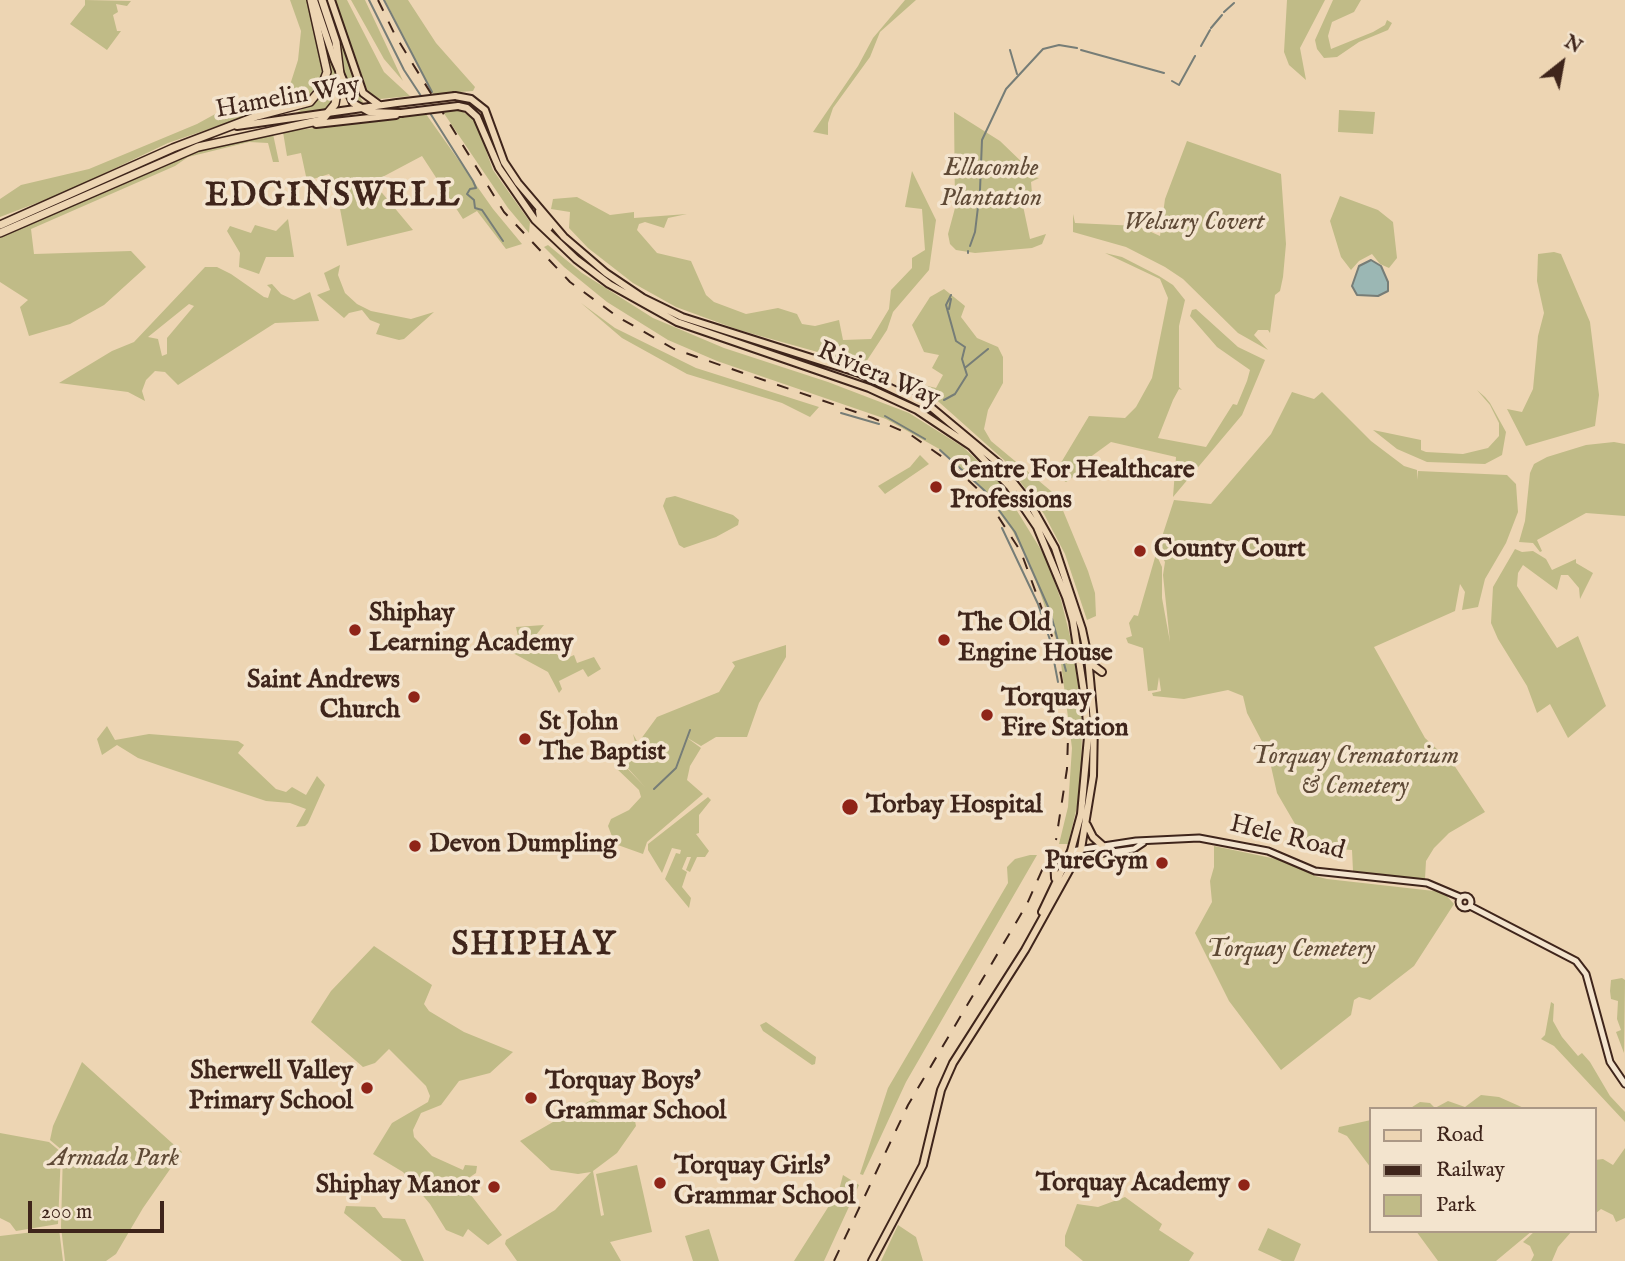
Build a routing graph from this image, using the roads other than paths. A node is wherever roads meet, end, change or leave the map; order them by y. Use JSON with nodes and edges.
{"nodes":[{"id":1,"x":312,"y":0,"type":"edge"},
{"id":2,"x":322,"y":0,"type":"edge"},
{"id":3,"x":331,"y":0,"type":"edge"},
{"id":4,"x":340,"y":74,"type":"junction"},
{"id":5,"x":477,"y":102,"type":"joint"},
{"id":6,"x":381,"y":104,"type":"junction"},
{"id":7,"x":358,"y":108,"type":"junction"},
{"id":8,"x":470,"y":110,"type":"joint"},
{"id":9,"x":331,"y":112,"type":"junction"},
{"id":10,"x":401,"y":113,"type":"junction"},
{"id":11,"x":282,"y":114,"type":"junction"},
{"id":12,"x":314,"y":124,"type":"junction"},
{"id":13,"x":539,"y":211,"type":"junction"},
{"id":14,"x":0,"y":225,"type":"edge"},
{"id":15,"x":549,"y":228,"type":"dead end"},
{"id":16,"x":0,"y":233,"type":"edge"},
{"id":17,"x":760,"y":342,"type":"junction"},
{"id":18,"x":873,"y":370,"type":"dead end"},
{"id":19,"x":1082,"y":629,"type":"junction"},
{"id":20,"x":1102,"y":672,"type":"dead end"},
{"id":21,"x":1086,"y":823,"type":"junction"},
{"id":22,"x":1143,"y":843,"type":"junction"},
{"id":23,"x":1102,"y":845,"type":"junction"},
{"id":24,"x":1079,"y":853,"type":"junction"},
{"id":25,"x":1070,"y":854,"type":"junction"},
{"id":26,"x":1054,"y":856,"type":"dead end"},
{"id":27,"x":1055,"y":880,"type":"junction"},
{"id":28,"x":1033,"y":937,"type":"junction"},
{"id":29,"x":1625,"y":1084,"type":"edge"},
{"id":30,"x":872,"y":1261,"type":"edge"}],
"edges":[{"from":1,"to":4,"type":"main road"},
{"from":1,"to":11,"type":"highway","name":"Hamelin Way"},
{"from":2,"to":4,"type":"highway"},
{"from":3,"to":6,"type":"main road"},
{"from":4,"to":7,"type":"main road"},
{"from":4,"to":9,"type":"highway"},
{"from":5,"to":6,"type":"main road","name":"Hamelin Way","bridge":true},
{"from":5,"to":13,"type":"main road","name":"Riviera Way"},
{"from":6,"to":7,"type":"main road","name":"Hamelin Way"},
{"from":7,"to":9,"type":"main road","name":"Hamelin Way"},
{"from":7,"to":10,"type":"main road"},
{"from":8,"to":10,"type":"main road","name":"Hamelin Way","bridge":true},
{"from":8,"to":25,"type":"main road","name":"Riviera Way"},
{"from":9,"to":11,"type":"main road","name":"Hamelin Way"},
{"from":9,"to":12,"type":"highway"},
{"from":10,"to":12,"type":"main road","name":"Hamelin Way"},
{"from":11,"to":14,"type":"highway","name":"Hamelin Way"},
{"from":12,"to":16,"type":"highway","name":"Hamelin Way"},
{"from":13,"to":15,"type":"main road"},
{"from":13,"to":17,"type":"main road","name":"Riviera Way"},
{"from":17,"to":18,"type":"main road","name":"Riviera Way"},
{"from":17,"to":19,"type":"main road","name":"Riviera Way"},
{"from":19,"to":20,"type":"main road"},
{"from":19,"to":21,"type":"main road","name":"Riviera Way"},
{"from":21,"to":23,"type":"main road"},
{"from":21,"to":24,"type":"main road","name":"Riviera Way"},
{"from":22,"to":23,"type":"main road","name":"Hele Road"},
{"from":22,"to":24,"type":"main road","name":"Hele Road"},
{"from":22,"to":29,"type":"main road","name":"Hele Road"},
{"from":23,"to":24,"type":"main road","name":"Hele Road"},
{"from":24,"to":25,"type":"main road"},
{"from":24,"to":28,"type":"main road","name":"Riviera Way"},
{"from":25,"to":27,"type":"main road","name":"Riviera Way"},
{"from":26,"to":27,"type":"main road"},
{"from":27,"to":28,"type":"main road"},
{"from":28,"to":30,"type":"main road"}]}
